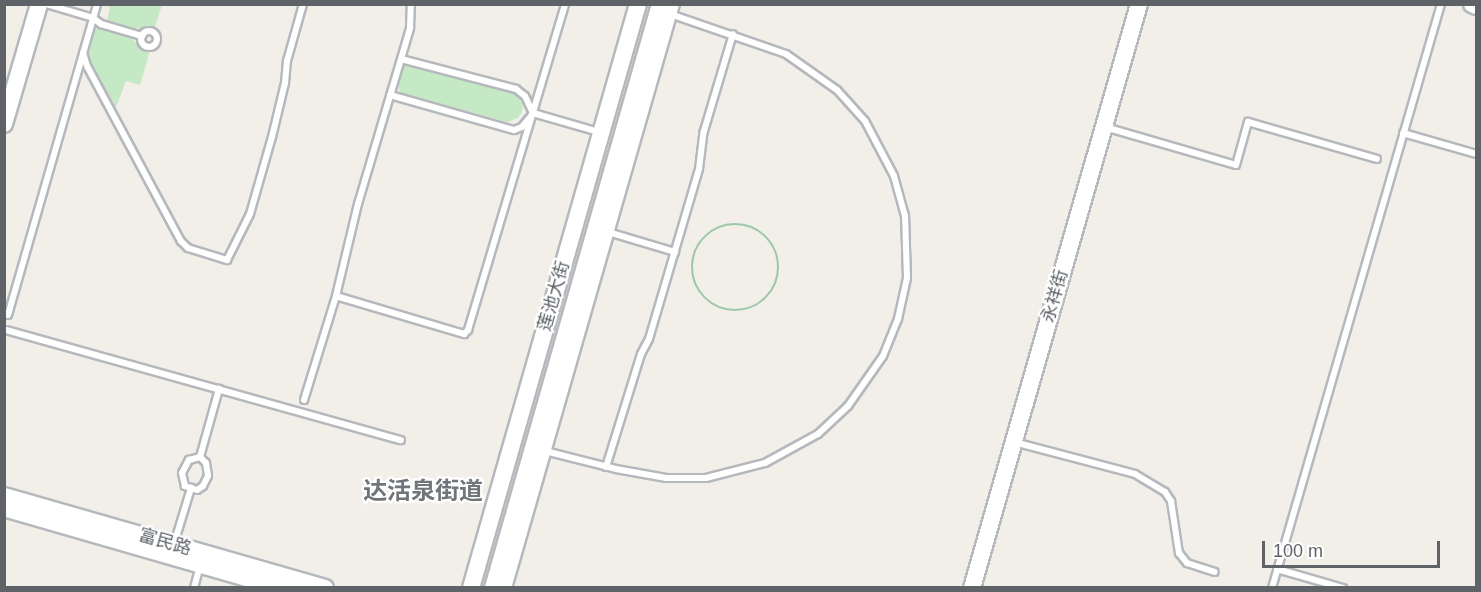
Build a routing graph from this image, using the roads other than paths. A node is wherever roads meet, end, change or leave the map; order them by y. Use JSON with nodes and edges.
{"nodes":[{"id":1,"x":39,"y":4,"type":"edge"},
{"id":2,"x":46,"y":4,"type":"edge"},
{"id":3,"x":97,"y":4,"type":"edge"},
{"id":4,"x":303,"y":4,"type":"edge"},
{"id":5,"x":411,"y":4,"type":"edge"},
{"id":6,"x":565,"y":4,"type":"edge"},
{"id":7,"x":638,"y":4,"type":"edge"},
{"id":8,"x":1139,"y":4,"type":"edge"},
{"id":9,"x":1440,"y":4,"type":"edge"},
{"id":10,"x":668,"y":8,"type":"edge"},
{"id":11,"x":93,"y":18,"type":"junction"},
{"id":12,"x":733,"y":34,"type":"junction"},
{"id":13,"x":142,"y":36,"type":"dead end"},
{"id":14,"x":83,"y":53,"type":"junction"},
{"id":15,"x":401,"y":58,"type":"junction"},
{"id":16,"x":390,"y":95,"type":"junction"},
{"id":17,"x":533,"y":113,"type":"junction"},
{"id":18,"x":4,"y":124,"type":"edge"},
{"id":19,"x":1104,"y":127,"type":"junction"},
{"id":20,"x":601,"y":133,"type":"junction"},
{"id":21,"x":1403,"y":133,"type":"junction"},
{"id":22,"x":1476,"y":154,"type":"edge"},
{"id":23,"x":1377,"y":159,"type":"dead end"},
{"id":24,"x":608,"y":232,"type":"junction"},
{"id":25,"x":675,"y":252,"type":"junction"},
{"id":26,"x":336,"y":296,"type":"junction"},
{"id":27,"x":8,"y":315,"type":"dead end"},
{"id":28,"x":6,"y":330,"type":"edge"},
{"id":29,"x":219,"y":389,"type":"junction"},
{"id":30,"x":304,"y":400,"type":"dead end"},
{"id":31,"x":401,"y":440,"type":"dead end"},
{"id":32,"x":1014,"y":442,"type":"junction"},
{"id":33,"x":545,"y":451,"type":"junction"},
{"id":34,"x":200,"y":458,"type":"junction"},
{"id":35,"x":606,"y":467,"type":"junction"},
{"id":36,"x":190,"y":488,"type":"junction"},
{"id":37,"x":4,"y":496,"type":"edge"},
{"id":38,"x":4,"y":508,"type":"edge"},
{"id":39,"x":174,"y":544,"type":"junction"},
{"id":40,"x":200,"y":564,"type":"junction"},
{"id":41,"x":1277,"y":569,"type":"junction"},
{"id":42,"x":1215,"y":572,"type":"dead end"},
{"id":43,"x":194,"y":588,"type":"edge"},
{"id":44,"x":281,"y":588,"type":"edge"},
{"id":45,"x":325,"y":588,"type":"edge"},
{"id":46,"x":471,"y":588,"type":"edge"},
{"id":47,"x":493,"y":588,"type":"edge"},
{"id":48,"x":505,"y":588,"type":"edge"},
{"id":49,"x":972,"y":588,"type":"edge"},
{"id":50,"x":1272,"y":588,"type":"edge"},
{"id":51,"x":1342,"y":588,"type":"edge"}],
"edges":[{"from":1,"to":18,"type":"street"},
{"from":2,"to":11,"type":"lane"},
{"from":3,"to":11,"type":"lane"},
{"from":4,"to":14,"type":"lane"},
{"from":5,"to":15,"type":"lane"},
{"from":6,"to":17,"type":"lane"},
{"from":7,"to":20,"type":"street","name":"莲池大街"},
{"from":8,"to":19,"type":"street","name":"永祥街"},
{"from":9,"to":21,"type":"lane"},
{"from":10,"to":12,"type":"lane"},
{"from":10,"to":24,"type":"street"},
{"from":10,"to":47,"type":"street","name":"莲池大街"},
{"from":11,"to":13,"type":"lane"},
{"from":11,"to":14,"type":"lane"},
{"from":12,"to":25,"type":"lane"},
{"from":12,"to":35,"type":"lane"},
{"from":14,"to":27,"type":"lane"},
{"from":15,"to":16,"type":"lane"},
{"from":15,"to":17,"type":"lane"},
{"from":16,"to":17,"type":"lane"},
{"from":16,"to":26,"type":"lane"},
{"from":17,"to":20,"type":"lane"},
{"from":17,"to":26,"type":"lane"},
{"from":19,"to":23,"type":"lane"},
{"from":19,"to":32,"type":"street","name":"永祥街"},
{"from":20,"to":46,"type":"street","name":"莲池大街"},
{"from":21,"to":22,"type":"lane"},
{"from":21,"to":41,"type":"lane"},
{"from":24,"to":25,"type":"lane"},
{"from":24,"to":33,"type":"street"},
{"from":25,"to":35,"type":"lane"},
{"from":26,"to":30,"type":"lane"},
{"from":28,"to":29,"type":"lane"},
{"from":29,"to":31,"type":"lane"},
{"from":29,"to":34,"type":"lane"},
{"from":32,"to":42,"type":"lane"},
{"from":32,"to":49,"type":"street","name":"永祥街"},
{"from":33,"to":35,"type":"lane"},
{"from":33,"to":48,"type":"street"},
{"from":34,"to":36,"type":"lane"},
{"from":34,"to":36,"type":"lane"},
{"from":36,"to":39,"type":"lane"},
{"from":37,"to":39,"type":"street","name":"富民路"},
{"from":38,"to":40,"type":"street","name":"富民路"},
{"from":39,"to":45,"type":"street","name":"富民路"},
{"from":40,"to":43,"type":"lane"},
{"from":40,"to":44,"type":"street","name":"富民路"},
{"from":41,"to":50,"type":"lane"},
{"from":41,"to":51,"type":"lane"}]}
